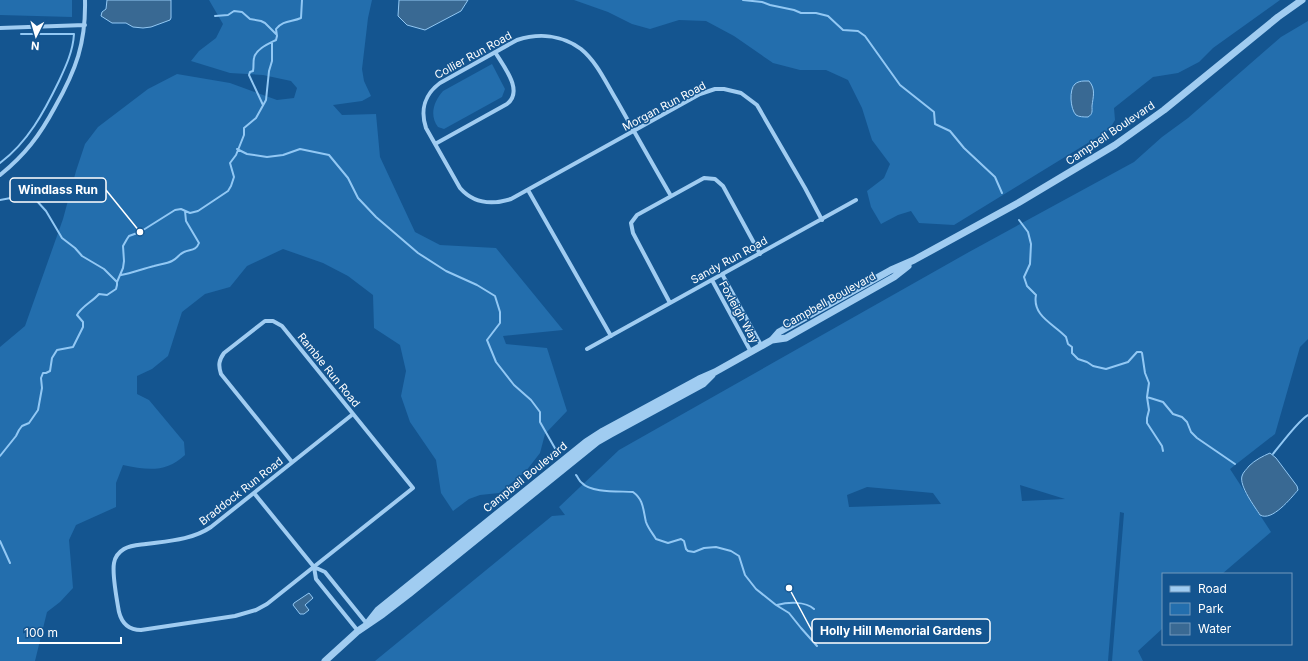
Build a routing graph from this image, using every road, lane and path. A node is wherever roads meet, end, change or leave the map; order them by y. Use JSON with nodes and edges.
{"nodes":[{"id":1,"x":86,"y":0,"type":"edge"},
{"id":2,"x":1302,"y":0,"type":"edge"},
{"id":3,"x":85,"y":25,"type":"junction"},
{"id":4,"x":0,"y":28,"type":"edge"},
{"id":5,"x":496,"y":52,"type":"junction"},
{"id":6,"x":634,"y":131,"type":"junction"},
{"id":7,"x":435,"y":144,"type":"junction"},
{"id":8,"x":0,"y":175,"type":"edge"},
{"id":9,"x":528,"y":190,"type":"junction"},
{"id":10,"x":671,"y":196,"type":"junction"},
{"id":11,"x":856,"y":200,"type":"dead end"},
{"id":12,"x":822,"y":220,"type":"junction"},
{"id":13,"x":760,"y":254,"type":"junction"},
{"id":14,"x":722,"y":274,"type":"junction"},
{"id":15,"x":712,"y":280,"type":"junction"},
{"id":16,"x":670,"y":303,"type":"junction"},
{"id":17,"x":611,"y":336,"type":"junction"},
{"id":18,"x":762,"y":345,"type":"junction"},
{"id":19,"x":587,"y":349,"type":"dead end"},
{"id":20,"x":751,"y":352,"type":"junction"},
{"id":21,"x":353,"y":414,"type":"junction"},
{"id":22,"x":292,"y":462,"type":"junction"},
{"id":23,"x":254,"y":493,"type":"junction"},
{"id":24,"x":314,"y":567,"type":"junction"},
{"id":25,"x":367,"y":624,"type":"junction"},
{"id":26,"x":358,"y":631,"type":"junction"},
{"id":27,"x":325,"y":661,"type":"edge"}],
"edges":[{"from":1,"to":3,"type":"street"},
{"from":2,"to":18,"type":"street","name":"Campbell Boulevard"},
{"from":3,"to":4,"type":"street"},
{"from":3,"to":8,"type":"street"},
{"from":5,"to":6,"type":"street","name":"Collier Run Road"},
{"from":5,"to":7,"type":"street","name":"Collier Run Road"},
{"from":5,"to":7,"type":"street"},
{"from":6,"to":9,"type":"street","name":"Morgan Run Road"},
{"from":6,"to":10,"type":"street","name":"Collier Run Road"},
{"from":6,"to":12,"type":"street","name":"Morgan Run Road"},
{"from":7,"to":9,"type":"street","name":"Collier Run Road"},
{"from":9,"to":17,"type":"street"},
{"from":10,"to":13,"type":"street"},
{"from":10,"to":16,"type":"street"},
{"from":11,"to":12,"type":"street","name":"Sandy Run Road"},
{"from":12,"to":13,"type":"street","name":"Sandy Run Road"},
{"from":13,"to":14,"type":"street","name":"Sandy Run Road"},
{"from":14,"to":15,"type":"street","name":"Sandy Run Road"},
{"from":14,"to":18,"type":"street","name":"Foxleigh Way"},
{"from":15,"to":16,"type":"street","name":"Sandy Run Road"},
{"from":15,"to":20,"type":"street","name":"Foxleigh Way"},
{"from":16,"to":17,"type":"street","name":"Sandy Run Road"},
{"from":17,"to":19,"type":"street","name":"Sandy Run Road"},
{"from":18,"to":20,"type":"street","name":"Campbell Boulevard"},
{"from":20,"to":25,"type":"street","name":"Campbell Boulevard"},
{"from":21,"to":22,"type":"street","name":"Braddock Run Road"},
{"from":21,"to":22,"type":"street","name":"Ramble Run Road"},
{"from":21,"to":24,"type":"street","name":"Ramble Run Road"},
{"from":22,"to":23,"type":"street","name":"Braddock Run Road"},
{"from":23,"to":24,"type":"street"},
{"from":23,"to":24,"type":"street","name":"Braddock Run Road"},
{"from":24,"to":25,"type":"street"},
{"from":24,"to":26,"type":"street"},
{"from":25,"to":26,"type":"street","name":"Campbell Boulevard"},
{"from":26,"to":27,"type":"street","name":"Campbell Boulevard"}]}
